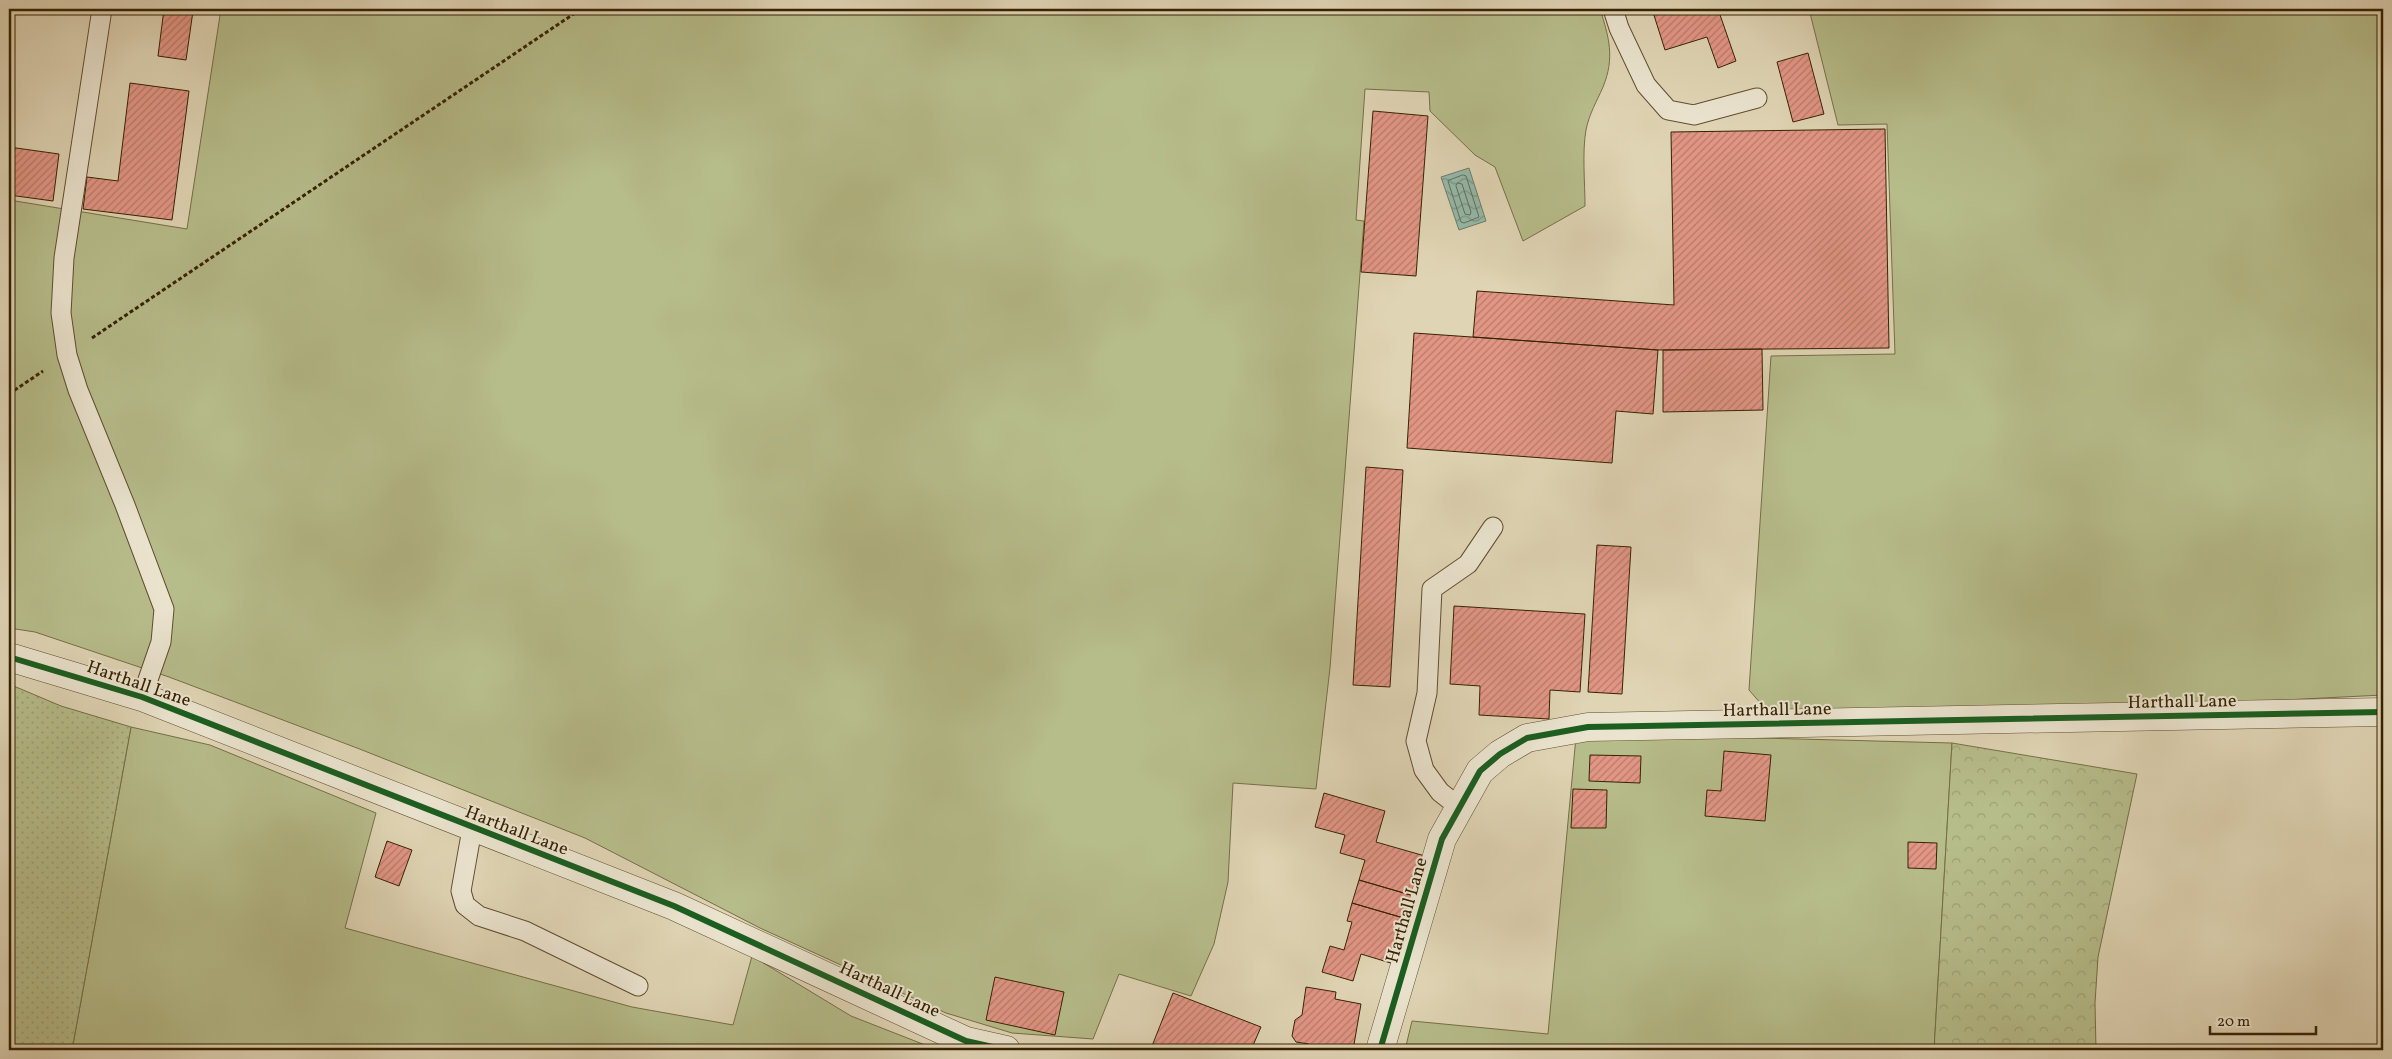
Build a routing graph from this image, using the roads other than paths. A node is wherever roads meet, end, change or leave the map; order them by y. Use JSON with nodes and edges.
{"nodes":[{"id":1,"x":102,"y":9,"type":"edge"},
{"id":2,"x":1613,"y":9,"type":"edge"},
{"id":3,"x":1757,"y":98,"type":"dead end"},
{"id":4,"x":1493,"y":527,"type":"dead end"},
{"id":5,"x":9,"y":657,"type":"edge"},
{"id":6,"x":142,"y":697,"type":"junction"},
{"id":7,"x":2383,"y":712,"type":"edge"},
{"id":8,"x":1459,"y":806,"type":"junction"},
{"id":9,"x":472,"y":828,"type":"junction"},
{"id":10,"x":638,"y":986,"type":"dead end"},
{"id":11,"x":1006,"y":1050,"type":"edge"},
{"id":12,"x":1380,"y":1050,"type":"edge"}],
"edges":[{"from":1,"to":6,"type":"lane"},
{"from":2,"to":3,"type":"lane"},
{"from":4,"to":8,"type":"lane"},
{"from":5,"to":6,"type":"street","name":"Harthall Lane"},
{"from":6,"to":9,"type":"street","name":"Harthall Lane"},
{"from":7,"to":8,"type":"street","name":"Harthall Lane"},
{"from":8,"to":12,"type":"street","name":"Harthall Lane"},
{"from":9,"to":10,"type":"lane"},
{"from":9,"to":11,"type":"street","name":"Harthall Lane"}]}
